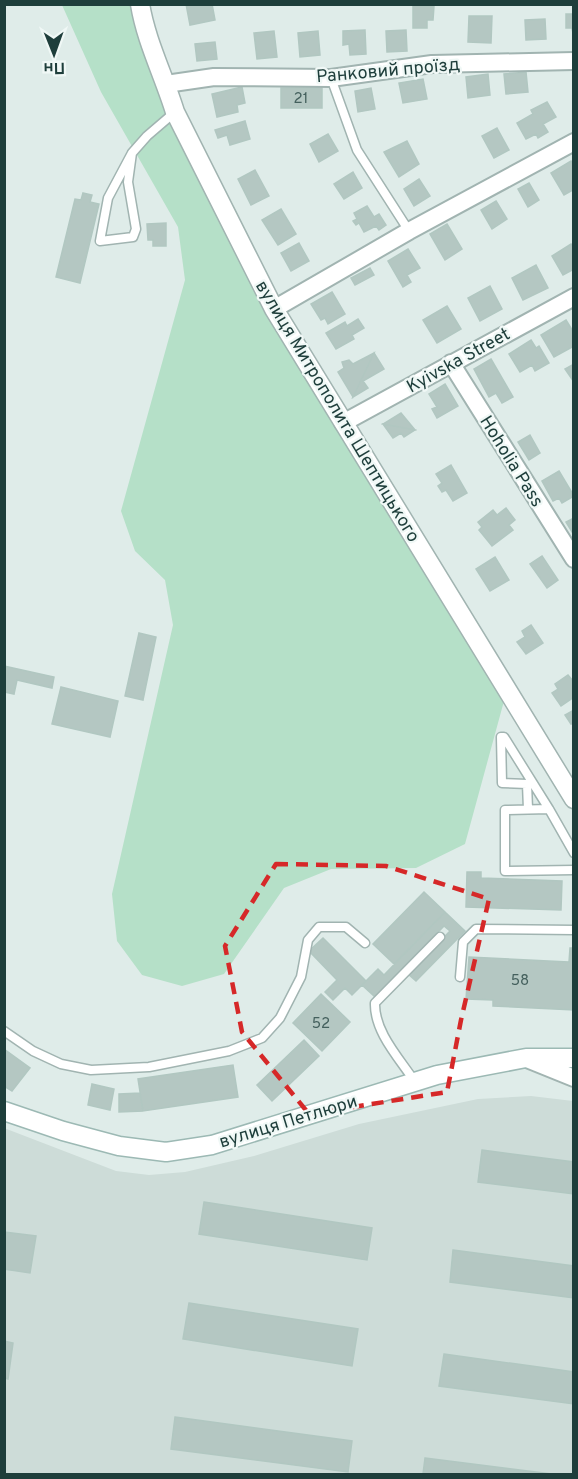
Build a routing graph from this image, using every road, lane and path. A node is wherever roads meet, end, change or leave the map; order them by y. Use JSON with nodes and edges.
{"nodes":[{"id":1,"x":140,"y":4,"type":"edge"},
{"id":2,"x":573,"y":61,"type":"edge"},
{"id":3,"x":331,"y":78,"type":"junction"},
{"id":4,"x":166,"y":84,"type":"junction"},
{"id":5,"x":175,"y":112,"type":"junction"},
{"id":6,"x":573,"y":142,"type":"edge"},
{"id":7,"x":132,"y":153,"type":"junction"},
{"id":8,"x":409,"y":231,"type":"junction"},
{"id":9,"x":573,"y":297,"type":"edge"},
{"id":10,"x":273,"y":309,"type":"junction"},
{"id":11,"x":451,"y":363,"type":"junction"},
{"id":12,"x":343,"y":423,"type":"junction"},
{"id":13,"x":573,"y":559,"type":"edge"},
{"id":14,"x":572,"y":794,"type":"edge"},
{"id":15,"x":528,"y":809,"type":"junction"},
{"id":16,"x":549,"y":809,"type":"junction"},
{"id":17,"x":573,"y":853,"type":"edge"},
{"id":18,"x":573,"y":870,"type":"edge"},
{"id":19,"x":573,"y":930,"type":"edge"},
{"id":20,"x":440,"y":937,"type":"dead end"},
{"id":21,"x":365,"y":943,"type":"dead end"},
{"id":22,"x":460,"y":977,"type":"dead end"},
{"id":23,"x":4,"y":1031,"type":"edge"},
{"id":24,"x":526,"y":1058,"type":"junction"},
{"id":25,"x":573,"y":1058,"type":"edge"},
{"id":26,"x":573,"y":1078,"type":"edge"},
{"id":27,"x":415,"y":1082,"type":"junction"},
{"id":28,"x":4,"y":1111,"type":"edge"}],
"edges":[{"from":1,"to":4,"type":"street","name":"вулиця Митрополита Шептицького"},
{"from":2,"to":3,"type":"street","name":"Ранковий проїзд"},
{"from":3,"to":4,"type":"street","name":"Ранковий проїзд"},
{"from":3,"to":8,"type":"lane"},
{"from":4,"to":5,"type":"street","name":"вулиця Митрополита Шептицького"},
{"from":5,"to":7,"type":"lane"},
{"from":5,"to":10,"type":"street","name":"вулиця Митрополита Шептицького"},
{"from":6,"to":8,"type":"street"},
{"from":7,"to":7,"type":"lane"},
{"from":8,"to":10,"type":"street"},
{"from":9,"to":11,"type":"street","name":"Kyivska Street"},
{"from":10,"to":12,"type":"street","name":"вулиця Митрополита Шептицького"},
{"from":11,"to":12,"type":"street","name":"Kyivska Street"},
{"from":11,"to":13,"type":"street","name":"Hoholia Pass"},
{"from":12,"to":14,"type":"street","name":"вулиця Митрополита Шептицького"},
{"from":15,"to":16,"type":"lane"},
{"from":15,"to":16,"type":"lane"},
{"from":15,"to":18,"type":"lane"},
{"from":16,"to":17,"type":"lane"},
{"from":19,"to":22,"type":"lane"},
{"from":20,"to":27,"type":"lane"},
{"from":21,"to":23,"type":"lane"},
{"from":24,"to":25,"type":"street","name":"вулиця Петлюри"},
{"from":24,"to":26,"type":"street"},
{"from":24,"to":27,"type":"street","name":"вулиця Петлюри"},
{"from":27,"to":28,"type":"street","name":"вулиця Петлюри"}]}
